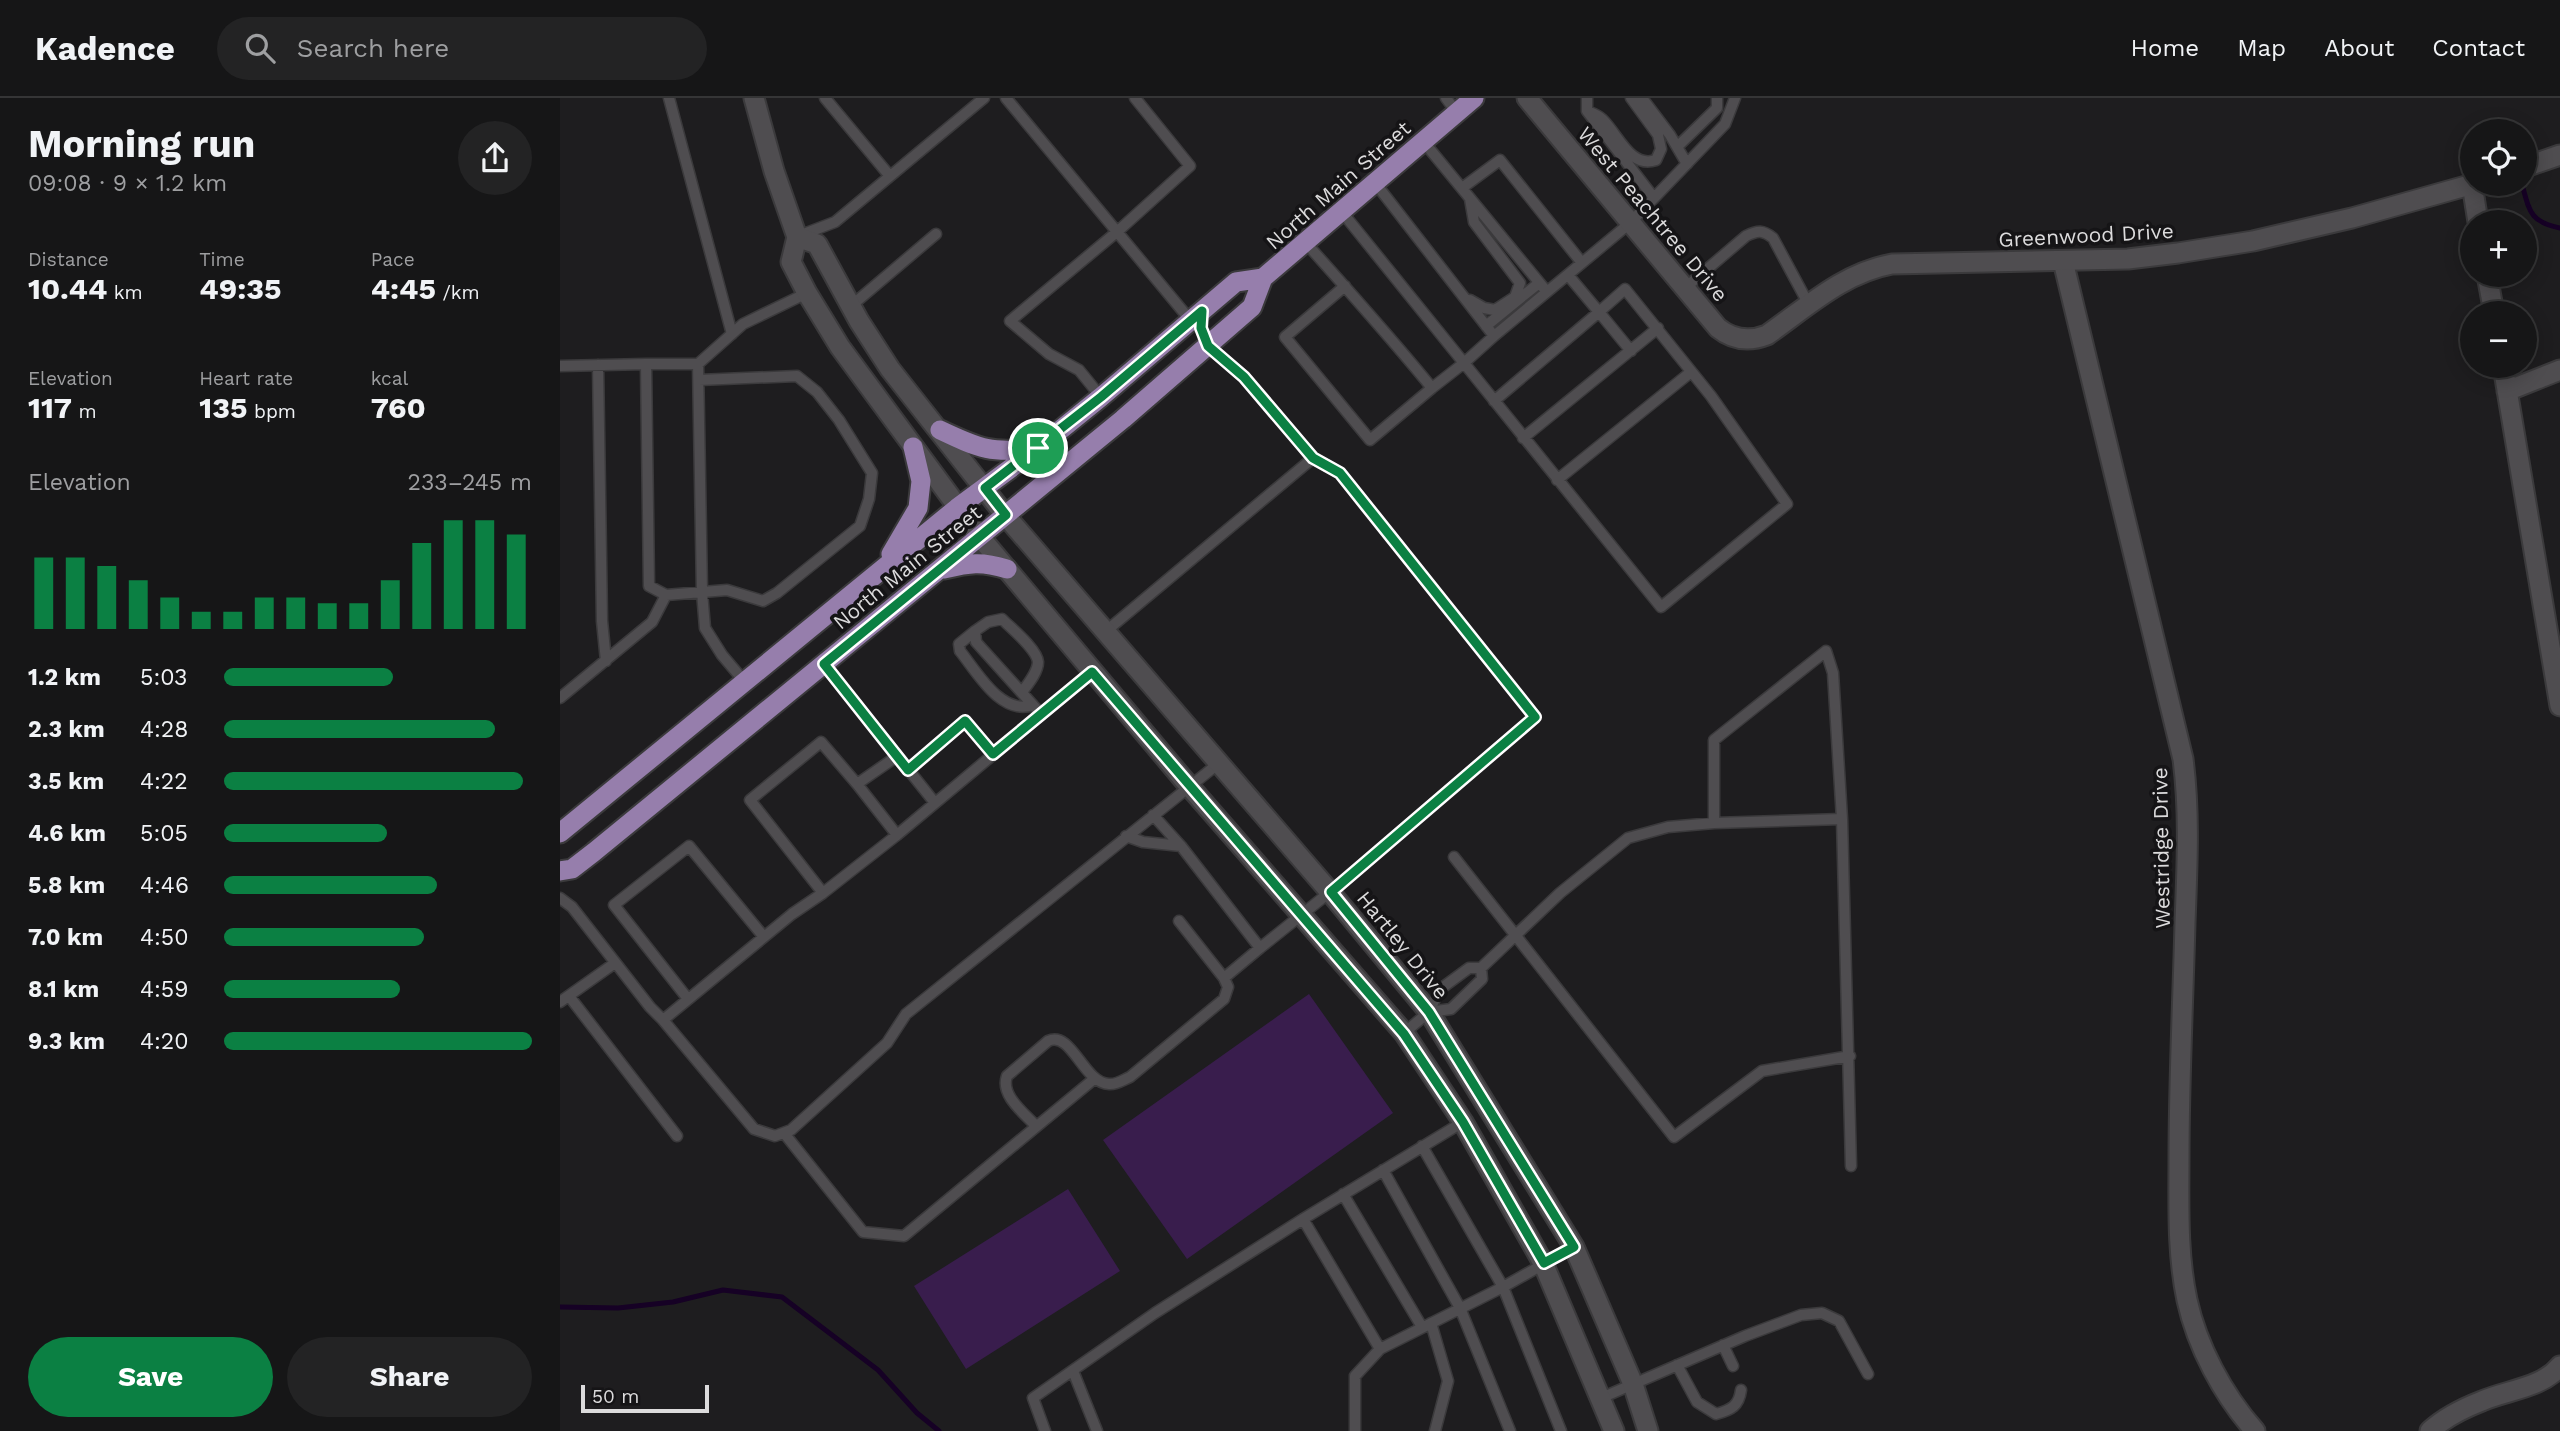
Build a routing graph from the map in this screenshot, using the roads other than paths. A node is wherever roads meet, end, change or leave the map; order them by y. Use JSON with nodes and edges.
{"nodes":[{"id":1,"x":669,"y":98,"type":"edge"},
{"id":2,"x":754,"y":98,"type":"edge"},
{"id":3,"x":825,"y":98,"type":"edge"},
{"id":4,"x":984,"y":98,"type":"edge"},
{"id":5,"x":1006,"y":98,"type":"edge"},
{"id":6,"x":1135,"y":98,"type":"edge"},
{"id":7,"x":1474,"y":98,"type":"edge"},
{"id":8,"x":1527,"y":98,"type":"edge"},
{"id":9,"x":1587,"y":98,"type":"edge"},
{"id":10,"x":1631,"y":98,"type":"edge"},
{"id":11,"x":1642,"y":98,"type":"edge"},
{"id":12,"x":1717,"y":98,"type":"edge"},
{"id":13,"x":1735,"y":98,"type":"edge"},
{"id":14,"x":1452,"y":105,"type":"edge"},
{"id":15,"x":1587,"y":111,"type":"junction"},
{"id":16,"x":1423,"y":141,"type":"junction"},
{"id":17,"x":1677,"y":147,"type":"junction"},
{"id":18,"x":2560,"y":155,"type":"edge"},
{"id":19,"x":2537,"y":163,"type":"edge"},
{"id":20,"x":1687,"y":164,"type":"junction"},
{"id":21,"x":889,"y":176,"type":"junction"},
{"id":22,"x":1376,"y":184,"type":"junction"},
{"id":23,"x":2460,"y":187,"type":"edge"},
{"id":24,"x":1462,"y":188,"type":"junction"},
{"id":25,"x":1469,"y":198,"type":"junction"},
{"id":26,"x":1654,"y":198,"type":"junction"},
{"id":27,"x":1342,"y":212,"type":"junction"},
{"id":28,"x":1630,"y":223,"type":"junction"},
{"id":29,"x":1118,"y":231,"type":"junction"},
{"id":30,"x":936,"y":234,"type":"dead end"},
{"id":31,"x":797,"y":237,"type":"junction"},
{"id":32,"x":1306,"y":243,"type":"junction"},
{"id":33,"x":2063,"y":261,"type":"junction"},
{"id":34,"x":1582,"y":263,"type":"junction"},
{"id":35,"x":1568,"y":275,"type":"junction"},
{"id":36,"x":1263,"y":278,"type":"junction"},
{"id":37,"x":1539,"y":283,"type":"junction"},
{"id":38,"x":1345,"y":286,"type":"junction"},
{"id":39,"x":1685,"y":288,"type":"junction"},
{"id":40,"x":1547,"y":292,"type":"junction"},
{"id":41,"x":807,"y":293,"type":"junction"},
{"id":42,"x":1461,"y":293,"type":"junction"},
{"id":43,"x":1810,"y":305,"type":"junction"},
{"id":44,"x":851,"y":306,"type":"junction"},
{"id":45,"x":1599,"y":312,"type":"junction"},
{"id":46,"x":1197,"y":316,"type":"junction"},
{"id":47,"x":1486,"y":326,"type":"junction"},
{"id":48,"x":1658,"y":328,"type":"junction"},
{"id":49,"x":1718,"y":328,"type":"joint"},
{"id":50,"x":732,"y":334,"type":"junction"},
{"id":51,"x":1493,"y":336,"type":"junction"},
{"id":52,"x":1208,"y":346,"type":"junction"},
{"id":53,"x":1631,"y":351,"type":"junction"},
{"id":54,"x":698,"y":363,"type":"junction"},
{"id":55,"x":1464,"y":363,"type":"junction"},
{"id":56,"x":646,"y":364,"type":"junction"},
{"id":57,"x":598,"y":365,"type":"junction"},
{"id":58,"x":560,"y":366,"type":"edge"},
{"id":59,"x":2560,"y":370,"type":"edge"},
{"id":60,"x":1691,"y":372,"type":"junction"},
{"id":61,"x":2505,"y":378,"type":"edge"},
{"id":62,"x":699,"y":380,"type":"junction"},
{"id":63,"x":1432,"y":388,"type":"junction"},
{"id":64,"x":2507,"y":391,"type":"junction"},
{"id":65,"x":1101,"y":397,"type":"junction"},
{"id":66,"x":1494,"y":401,"type":"junction"},
{"id":67,"x":940,"y":429,"type":"junction"},
{"id":68,"x":1523,"y":438,"type":"junction"},
{"id":69,"x":913,"y":447,"type":"junction"},
{"id":70,"x":1038,"y":448,"type":"junction"},
{"id":71,"x":1313,"y":458,"type":"junction"},
{"id":72,"x":1557,"y":480,"type":"junction"},
{"id":73,"x":985,"y":488,"type":"junction"},
{"id":74,"x":957,"y":508,"type":"junction"},
{"id":75,"x":1006,"y":515,"type":"junction"},
{"id":76,"x":980,"y":537,"type":"junction"},
{"id":77,"x":881,"y":569,"type":"junction"},
{"id":78,"x":1007,"y":569,"type":"junction"},
{"id":79,"x":939,"y":570,"type":"junction"},
{"id":80,"x":702,"y":592,"type":"junction"},
{"id":81,"x":666,"y":595,"type":"junction"},
{"id":82,"x":975,"y":631,"type":"junction"},
{"id":83,"x":1104,"y":632,"type":"junction"},
{"id":84,"x":606,"y":661,"type":"junction"},
{"id":85,"x":824,"y":664,"type":"junction"},
{"id":86,"x":1092,"y":672,"type":"junction"},
{"id":87,"x":744,"y":681,"type":"junction"},
{"id":88,"x":1022,"y":692,"type":"junction"},
{"id":89,"x":560,"y":698,"type":"edge"},
{"id":90,"x":1033,"y":705,"type":"junction"},
{"id":91,"x":2560,"y":706,"type":"edge"},
{"id":92,"x":1041,"y":714,"type":"junction"},
{"id":93,"x":993,"y":754,"type":"junction"},
{"id":94,"x":897,"y":757,"type":"junction"},
{"id":95,"x":1219,"y":763,"type":"junction"},
{"id":96,"x":908,"y":770,"type":"junction"},
{"id":97,"x":858,"y":784,"type":"junction"},
{"id":98,"x":1189,"y":786,"type":"junction"},
{"id":99,"x":934,"y":803,"type":"junction"},
{"id":100,"x":1153,"y":814,"type":"junction"},
{"id":101,"x":1842,"y":819,"type":"junction"},
{"id":102,"x":1714,"y":823,"type":"junction"},
{"id":103,"x":560,"y":833,"type":"edge"},
{"id":104,"x":897,"y":835,"type":"junction"},
{"id":105,"x":1126,"y":836,"type":"junction"},
{"id":106,"x":1181,"y":846,"type":"junction"},
{"id":107,"x":1454,"y":857,"type":"dead end"},
{"id":108,"x":560,"y":871,"type":"edge"},
{"id":109,"x":1331,"y":892,"type":"junction"},
{"id":110,"x":823,"y":893,"type":"junction"},
{"id":111,"x":560,"y":898,"type":"edge"},
{"id":112,"x":1300,"y":915,"type":"junction"},
{"id":113,"x":1179,"y":921,"type":"dead end"},
{"id":114,"x":1517,"y":934,"type":"junction"},
{"id":115,"x":764,"y":937,"type":"junction"},
{"id":116,"x":1260,"y":947,"type":"junction"},
{"id":117,"x":615,"y":963,"type":"junction"},
{"id":118,"x":1481,"y":968,"type":"junction"},
{"id":119,"x":1224,"y":978,"type":"junction"},
{"id":120,"x":564,"y":999,"type":"edge"},
{"id":121,"x":688,"y":999,"type":"junction"},
{"id":122,"x":1429,"y":1012,"type":"junction"},
{"id":123,"x":663,"y":1020,"type":"junction"},
{"id":124,"x":1404,"y":1034,"type":"junction"},
{"id":125,"x":1850,"y":1056,"type":"junction"},
{"id":126,"x":1094,"y":1079,"type":"junction"},
{"id":127,"x":1463,"y":1122,"type":"junction"},
{"id":128,"x":1036,"y":1126,"type":"junction"},
{"id":129,"x":784,"y":1133,"type":"junction"},
{"id":130,"x":677,"y":1136,"type":"dead end"},
{"id":131,"x":1422,"y":1146,"type":"junction"},
{"id":132,"x":1851,"y":1166,"type":"dead end"},
{"id":133,"x":1383,"y":1170,"type":"junction"},
{"id":134,"x":1343,"y":1194,"type":"junction"},
{"id":135,"x":1303,"y":1219,"type":"junction"},
{"id":136,"x":1574,"y":1247,"type":"junction"},
{"id":137,"x":1544,"y":1263,"type":"junction"},
{"id":138,"x":1503,"y":1287,"type":"junction"},
{"id":139,"x":1460,"y":1308,"type":"junction"},
{"id":140,"x":1427,"y":1325,"type":"junction"},
{"id":141,"x":1723,"y":1345,"type":"junction"},
{"id":142,"x":1380,"y":1349,"type":"junction"},
{"id":143,"x":1677,"y":1365,"type":"junction"},
{"id":144,"x":1733,"y":1366,"type":"dead end"},
{"id":145,"x":2560,"y":1366,"type":"edge"},
{"id":146,"x":1073,"y":1370,"type":"junction"},
{"id":147,"x":1867,"y":1374,"type":"dead end"},
{"id":148,"x":1633,"y":1384,"type":"junction"},
{"id":149,"x":1741,"y":1390,"type":"dead end"},
{"id":150,"x":1601,"y":1398,"type":"junction"},
{"id":151,"x":1045,"y":1431,"type":"edge"},
{"id":152,"x":1097,"y":1431,"type":"edge"},
{"id":153,"x":1355,"y":1431,"type":"edge"},
{"id":154,"x":1435,"y":1431,"type":"edge"},
{"id":155,"x":1510,"y":1431,"type":"edge"},
{"id":156,"x":1561,"y":1431,"type":"edge"},
{"id":157,"x":1614,"y":1431,"type":"edge"},
{"id":158,"x":1648,"y":1431,"type":"edge"},
{"id":159,"x":2255,"y":1431,"type":"edge"},
{"id":160,"x":2430,"y":1431,"type":"edge"}],
"edges":[{"from":1,"to":50,"type":"lane"},
{"from":2,"to":31,"type":"street"},
{"from":3,"to":21,"type":"lane"},
{"from":4,"to":21,"type":"lane"},
{"from":5,"to":29,"type":"lane"},
{"from":6,"to":29,"type":"lane"},
{"from":7,"to":14,"type":"main road","name":"North Main Street"},
{"from":8,"to":28,"type":"street","name":"West Peachtree Drive"},
{"from":9,"to":15,"type":"lane"},
{"from":10,"to":15,"type":"lane"},
{"from":11,"to":17,"type":"lane"},
{"from":12,"to":17,"type":"lane"},
{"from":13,"to":20,"type":"lane"},
{"from":14,"to":16,"type":"main road","name":"North Main Street"},
{"from":15,"to":26,"type":"lane"},
{"from":16,"to":22,"type":"main road","name":"North Main Street"},
{"from":16,"to":24,"type":"lane"},
{"from":17,"to":20,"type":"lane"},
{"from":18,"to":19,"type":"street"},
{"from":20,"to":26,"type":"lane"},
{"from":21,"to":31,"type":"lane"},
{"from":22,"to":27,"type":"main road","name":"North Main Street"},
{"from":22,"to":42,"type":"lane"},
{"from":23,"to":33,"type":"street","name":"Greenwood Drive"},
{"from":24,"to":25,"type":"lane"},
{"from":24,"to":34,"type":"lane"},
{"from":25,"to":37,"type":"lane"},
{"from":25,"to":42,"type":"lane"},
{"from":26,"to":28,"type":"lane"},
{"from":27,"to":32,"type":"main road","name":"North Main Street"},
{"from":27,"to":55,"type":"lane"},
{"from":28,"to":34,"type":"lane"},
{"from":28,"to":39,"type":"street","name":"West Peachtree Drive"},
{"from":29,"to":46,"type":"lane"},
{"from":29,"to":65,"type":"lane"},
{"from":30,"to":44,"type":"lane"},
{"from":31,"to":41,"type":"street"},
{"from":31,"to":44,"type":"street","name":"Hartley Drive"},
{"from":32,"to":36,"type":"main road","name":"North Main Street"},
{"from":32,"to":38,"type":"lane"},
{"from":33,"to":43,"type":"street","name":"Greenwood Drive"},
{"from":33,"to":159,"type":"street","name":"Westridge Drive"},
{"from":34,"to":35,"type":"lane"},
{"from":35,"to":40,"type":"lane"},
{"from":35,"to":45,"type":"lane"},
{"from":36,"to":46,"type":"main road","name":"North Main Street"},
{"from":36,"to":52,"type":"main road","name":"North Main Street"},
{"from":37,"to":40,"type":"lane"},
{"from":37,"to":47,"type":"lane"},
{"from":38,"to":63,"type":"lane"},
{"from":38,"to":63,"type":"lane"},
{"from":39,"to":43,"type":"lane"},
{"from":39,"to":49,"type":"street","name":"West Peachtree Drive"},
{"from":40,"to":51,"type":"lane"},
{"from":41,"to":50,"type":"lane"},
{"from":41,"to":69,"type":"street"},
{"from":42,"to":47,"type":"lane"},
{"from":43,"to":49,"type":"street","name":"Greenwood Drive"},
{"from":44,"to":67,"type":"street","name":"Hartley Drive"},
{"from":45,"to":48,"type":"lane"},
{"from":45,"to":53,"type":"lane"},
{"from":45,"to":66,"type":"lane"},
{"from":46,"to":52,"type":"main road"},
{"from":46,"to":65,"type":"main road","name":"North Main Street"},
{"from":47,"to":51,"type":"lane"},
{"from":48,"to":53,"type":"lane"},
{"from":48,"to":60,"type":"lane"},
{"from":50,"to":54,"type":"lane"},
{"from":51,"to":55,"type":"lane"},
{"from":52,"to":71,"type":"lane"},
{"from":52,"to":75,"type":"main road","name":"North Main Street"},
{"from":53,"to":68,"type":"lane"},
{"from":54,"to":56,"type":"lane"},
{"from":54,"to":62,"type":"lane"},
{"from":55,"to":63,"type":"lane"},
{"from":55,"to":66,"type":"lane"},
{"from":56,"to":57,"type":"lane"},
{"from":56,"to":81,"type":"lane"},
{"from":57,"to":58,"type":"lane"},
{"from":57,"to":84,"type":"lane"},
{"from":59,"to":64,"type":"street"},
{"from":60,"to":72,"type":"lane"},
{"from":60,"to":72,"type":"lane"},
{"from":61,"to":64,"type":"street"},
{"from":62,"to":80,"type":"lane"},
{"from":62,"to":80,"type":"lane"},
{"from":64,"to":91,"type":"street"},
{"from":65,"to":70,"type":"main road","name":"North Main Street"},
{"from":66,"to":68,"type":"lane"},
{"from":67,"to":70,"type":"main road"},
{"from":67,"to":73,"type":"street","name":"Hartley Drive"},
{"from":68,"to":72,"type":"lane"},
{"from":69,"to":74,"type":"street"},
{"from":69,"to":77,"type":"main road"},
{"from":70,"to":73,"type":"main road","name":"North Main Street"},
{"from":71,"to":83,"type":"lane"},
{"from":71,"to":109,"type":"lane"},
{"from":73,"to":74,"type":"main road","name":"North Main Street"},
{"from":73,"to":75,"type":"street","name":"Hartley Drive"},
{"from":74,"to":76,"type":"street"},
{"from":74,"to":77,"type":"main road","name":"North Main Street"},
{"from":75,"to":76,"type":"main road","name":"North Main Street"},
{"from":75,"to":83,"type":"street","name":"Hartley Drive"},
{"from":76,"to":78,"type":"street"},
{"from":76,"to":79,"type":"main road","name":"North Main Street"},
{"from":77,"to":87,"type":"main road","name":"North Main Street"},
{"from":78,"to":79,"type":"main road"},
{"from":78,"to":86,"type":"street"},
{"from":79,"to":85,"type":"main road","name":"North Main Street"},
{"from":80,"to":81,"type":"lane"},
{"from":80,"to":87,"type":"lane"},
{"from":81,"to":84,"type":"lane"},
{"from":82,"to":88,"type":"lane"},
{"from":82,"to":88,"type":"lane"},
{"from":82,"to":90,"type":"lane"},
{"from":83,"to":95,"type":"street","name":"Hartley Drive"},
{"from":84,"to":89,"type":"lane"},
{"from":85,"to":94,"type":"lane"},
{"from":85,"to":108,"type":"main road","name":"North Main Street"},
{"from":86,"to":92,"type":"lane"},
{"from":86,"to":98,"type":"street"},
{"from":87,"to":103,"type":"main road","name":"North Main Street"},
{"from":88,"to":90,"type":"lane"},
{"from":90,"to":92,"type":"lane"},
{"from":92,"to":93,"type":"lane"},
{"from":93,"to":96,"type":"lane"},
{"from":93,"to":99,"type":"lane"},
{"from":94,"to":96,"type":"lane"},
{"from":94,"to":97,"type":"lane"},
{"from":95,"to":98,"type":"lane"},
{"from":95,"to":109,"type":"street","name":"Hartley Drive"},
{"from":96,"to":99,"type":"lane"},
{"from":97,"to":104,"type":"lane"},
{"from":97,"to":110,"type":"lane"},
{"from":98,"to":100,"type":"lane"},
{"from":98,"to":112,"type":"street"},
{"from":99,"to":104,"type":"lane"},
{"from":100,"to":105,"type":"lane"},
{"from":100,"to":106,"type":"lane"},
{"from":101,"to":102,"type":"lane"},
{"from":101,"to":102,"type":"lane"},
{"from":101,"to":125,"type":"lane"},
{"from":102,"to":114,"type":"lane"},
{"from":104,"to":110,"type":"lane"},
{"from":105,"to":106,"type":"lane"},
{"from":105,"to":129,"type":"lane"},
{"from":106,"to":116,"type":"lane"},
{"from":107,"to":114,"type":"lane"},
{"from":109,"to":112,"type":"lane"},
{"from":109,"to":122,"type":"street","name":"Hartley Drive"},
{"from":110,"to":115,"type":"lane"},
{"from":111,"to":117,"type":"lane"},
{"from":112,"to":116,"type":"lane"},
{"from":112,"to":124,"type":"street"},
{"from":113,"to":119,"type":"lane"},
{"from":114,"to":118,"type":"lane"},
{"from":114,"to":125,"type":"lane"},
{"from":115,"to":121,"type":"lane"},
{"from":115,"to":121,"type":"lane"},
{"from":116,"to":119,"type":"lane"},
{"from":117,"to":120,"type":"lane"},
{"from":117,"to":123,"type":"lane"},
{"from":118,"to":122,"type":"lane"},
{"from":118,"to":122,"type":"lane"},
{"from":119,"to":126,"type":"lane"},
{"from":120,"to":130,"type":"lane"},
{"from":121,"to":123,"type":"lane"},
{"from":122,"to":124,"type":"lane"},
{"from":122,"to":136,"type":"street","name":"Hartley Drive"},
{"from":123,"to":129,"type":"lane"},
{"from":124,"to":127,"type":"street"},
{"from":125,"to":132,"type":"lane"},
{"from":126,"to":128,"type":"lane"},
{"from":126,"to":128,"type":"lane"},
{"from":127,"to":131,"type":"lane"},
{"from":127,"to":137,"type":"street"},
{"from":128,"to":129,"type":"lane"},
{"from":131,"to":133,"type":"lane"},
{"from":131,"to":138,"type":"lane"},
{"from":133,"to":134,"type":"lane"},
{"from":133,"to":139,"type":"lane"},
{"from":134,"to":135,"type":"lane"},
{"from":134,"to":140,"type":"lane"},
{"from":135,"to":142,"type":"lane"},
{"from":135,"to":146,"type":"lane"},
{"from":136,"to":137,"type":"lane"},
{"from":136,"to":148,"type":"street","name":"Hartley Drive"},
{"from":137,"to":138,"type":"lane"},
{"from":137,"to":150,"type":"street"},
{"from":138,"to":139,"type":"lane"},
{"from":138,"to":156,"type":"lane"},
{"from":139,"to":140,"type":"lane"},
{"from":139,"to":155,"type":"lane"},
{"from":140,"to":142,"type":"lane"},
{"from":140,"to":154,"type":"lane"},
{"from":141,"to":143,"type":"lane"},
{"from":141,"to":144,"type":"lane"},
{"from":141,"to":147,"type":"lane"},
{"from":142,"to":153,"type":"lane"},
{"from":143,"to":148,"type":"lane"},
{"from":143,"to":149,"type":"lane"},
{"from":145,"to":160,"type":"street"},
{"from":146,"to":151,"type":"lane"},
{"from":146,"to":152,"type":"lane"},
{"from":148,"to":150,"type":"lane"},
{"from":148,"to":158,"type":"street","name":"Hartley Drive"},
{"from":150,"to":157,"type":"street"}]}
